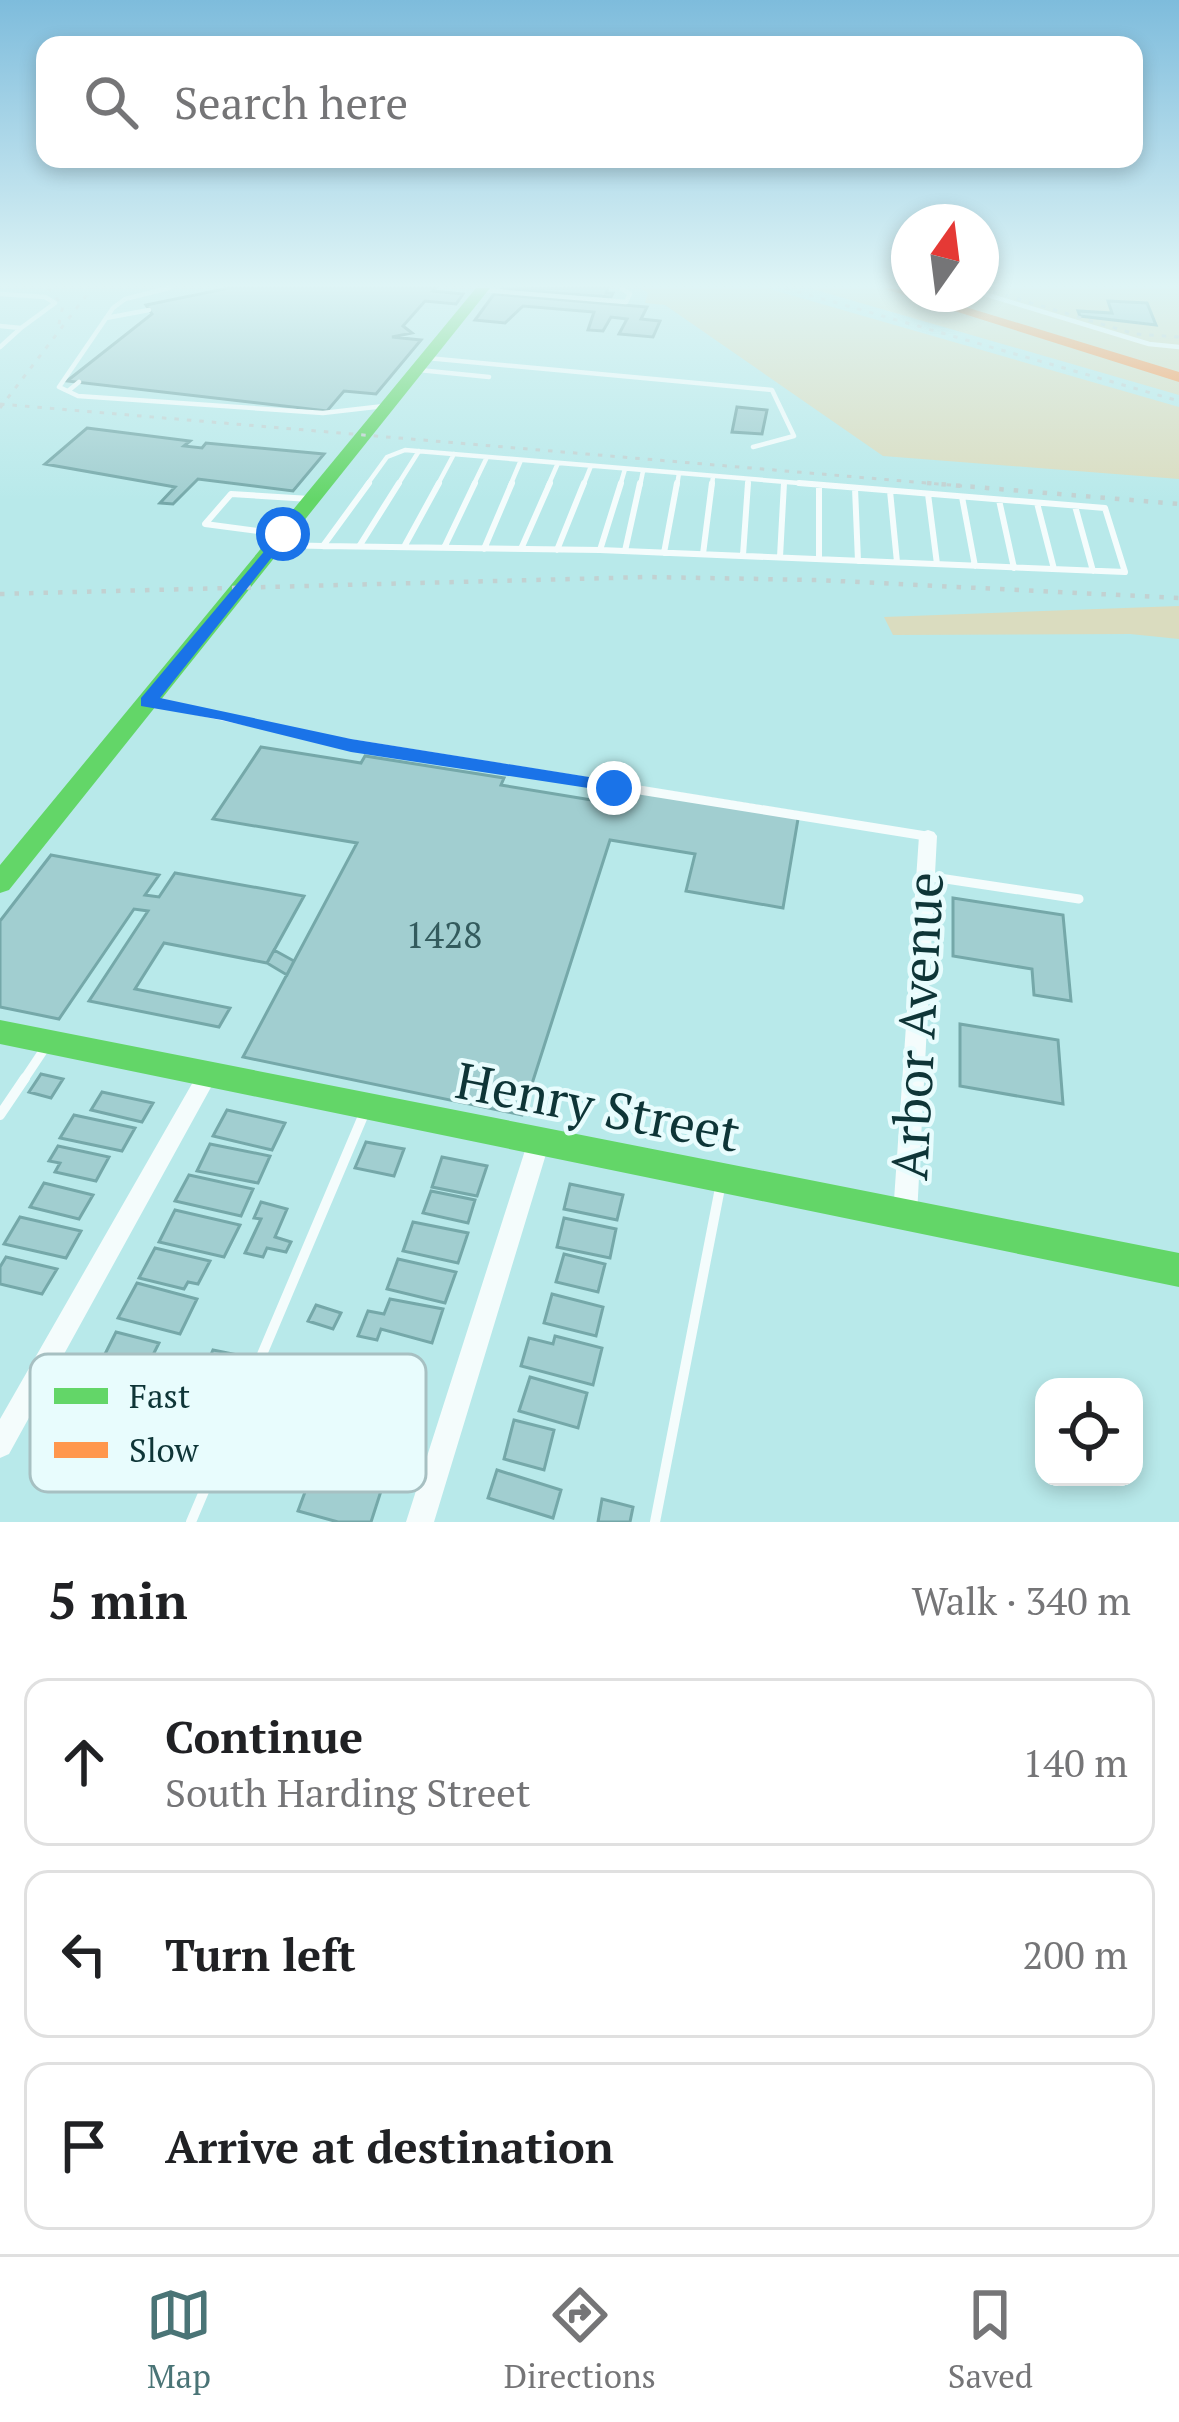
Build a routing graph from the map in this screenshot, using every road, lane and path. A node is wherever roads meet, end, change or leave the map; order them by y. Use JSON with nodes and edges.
{"nodes":[{"id":1,"x":76,"y":359,"type":"edge"},
{"id":2,"x":424,"y":359,"type":"edge"},
{"id":3,"x":1121,"y":359,"type":"edge"},
{"id":4,"x":420,"y":364,"type":"junction"},
{"id":5,"x":489,"y":377,"type":"dead end"},
{"id":6,"x":1179,"y":377,"type":"edge"},
{"id":7,"x":80,"y":382,"type":"dead end"},
{"id":8,"x":68,"y":391,"type":"junction"},
{"id":9,"x":388,"y":405,"type":"junction"},
{"id":10,"x":753,"y":447,"type":"dead end"},
{"id":11,"x":418,"y":452,"type":"junction"},
{"id":12,"x":454,"y":454,"type":"junction"},
{"id":13,"x":488,"y":457,"type":"junction"},
{"id":14,"x":521,"y":460,"type":"junction"},
{"id":15,"x":558,"y":463,"type":"junction"},
{"id":16,"x":591,"y":466,"type":"junction"},
{"id":17,"x":626,"y":469,"type":"junction"},
{"id":18,"x":644,"y":471,"type":"junction"},
{"id":19,"x":679,"y":473,"type":"junction"},
{"id":20,"x":713,"y":476,"type":"junction"},
{"id":21,"x":748,"y":479,"type":"junction"},
{"id":22,"x":784,"y":482,"type":"junction"},
{"id":23,"x":819,"y":485,"type":"junction"},
{"id":24,"x":855,"y":488,"type":"junction"},
{"id":25,"x":890,"y":491,"type":"junction"},
{"id":26,"x":928,"y":494,"type":"junction"},
{"id":27,"x":962,"y":496,"type":"junction"},
{"id":28,"x":311,"y":499,"type":"junction"},
{"id":29,"x":999,"y":500,"type":"junction"},
{"id":30,"x":1037,"y":503,"type":"junction"},
{"id":31,"x":1075,"y":506,"type":"junction"},
{"id":32,"x":278,"y":540,"type":"junction"},
{"id":33,"x":323,"y":546,"type":"junction"},
{"id":34,"x":360,"y":547,"type":"junction"},
{"id":35,"x":404,"y":548,"type":"junction"},
{"id":36,"x":444,"y":548,"type":"junction"},
{"id":37,"x":484,"y":549,"type":"junction"},
{"id":38,"x":521,"y":549,"type":"junction"},
{"id":39,"x":557,"y":550,"type":"junction"},
{"id":40,"x":600,"y":550,"type":"junction"},
{"id":41,"x":626,"y":550,"type":"junction"},
{"id":42,"x":664,"y":553,"type":"junction"},
{"id":43,"x":703,"y":554,"type":"junction"},
{"id":44,"x":743,"y":556,"type":"junction"},
{"id":45,"x":780,"y":557,"type":"junction"},
{"id":46,"x":819,"y":559,"type":"junction"},
{"id":47,"x":858,"y":561,"type":"junction"},
{"id":48,"x":897,"y":562,"type":"junction"},
{"id":49,"x":937,"y":564,"type":"junction"},
{"id":50,"x":975,"y":566,"type":"junction"},
{"id":51,"x":1014,"y":568,"type":"junction"},
{"id":52,"x":1054,"y":569,"type":"junction"},
{"id":53,"x":1093,"y":571,"type":"junction"},
{"id":54,"x":148,"y":702,"type":"junction"},
{"id":55,"x":928,"y":836,"type":"joint"},
{"id":56,"x":926,"y":875,"type":"junction"},
{"id":57,"x":0,"y":883,"type":"edge"},
{"id":58,"x":1079,"y":899,"type":"dead end"},
{"id":59,"x":0,"y":1032,"type":"edge"},
{"id":60,"x":50,"y":1042,"type":"junction"},
{"id":61,"x":208,"y":1074,"type":"junction"},
{"id":62,"x":368,"y":1106,"type":"junction"},
{"id":63,"x":0,"y":1115,"type":"edge"},
{"id":64,"x":539,"y":1141,"type":"junction"},
{"id":65,"x":722,"y":1178,"type":"junction"},
{"id":66,"x":905,"y":1215,"type":"junction"},
{"id":67,"x":1179,"y":1270,"type":"edge"},
{"id":68,"x":51,"y":1354,"type":"edge"},
{"id":69,"x":262,"y":1354,"type":"edge"},
{"id":70,"x":30,"y":1391,"type":"edge"},
{"id":71,"x":0,"y":1444,"type":"edge"},
{"id":72,"x":203,"y":1492,"type":"edge"},
{"id":73,"x":190,"y":1522,"type":"edge"},
{"id":74,"x":420,"y":1522,"type":"edge"},
{"id":75,"x":656,"y":1522,"type":"edge"}],
"edges":[{"from":1,"to":8,"type":"lane"},
{"from":2,"to":4,"type":"street"},
{"from":3,"to":6,"type":"street"},
{"from":4,"to":5,"type":"lane"},
{"from":4,"to":9,"type":"street"},
{"from":4,"to":10,"type":"lane"},
{"from":7,"to":8,"type":"lane"},
{"from":8,"to":9,"type":"lane"},
{"from":9,"to":28,"type":"street"},
{"from":11,"to":12,"type":"lane"},
{"from":11,"to":33,"type":"lane"},
{"from":11,"to":34,"type":"lane"},
{"from":12,"to":13,"type":"lane"},
{"from":12,"to":35,"type":"lane"},
{"from":13,"to":14,"type":"lane"},
{"from":13,"to":36,"type":"lane"},
{"from":14,"to":15,"type":"lane"},
{"from":14,"to":37,"type":"lane"},
{"from":15,"to":16,"type":"lane"},
{"from":15,"to":38,"type":"lane"},
{"from":16,"to":17,"type":"lane"},
{"from":16,"to":39,"type":"lane"},
{"from":17,"to":18,"type":"lane"},
{"from":17,"to":40,"type":"lane"},
{"from":18,"to":19,"type":"lane"},
{"from":18,"to":41,"type":"lane"},
{"from":19,"to":20,"type":"lane"},
{"from":19,"to":42,"type":"lane"},
{"from":20,"to":21,"type":"lane"},
{"from":20,"to":43,"type":"lane"},
{"from":21,"to":22,"type":"lane"},
{"from":21,"to":44,"type":"lane"},
{"from":22,"to":23,"type":"lane"},
{"from":22,"to":45,"type":"lane"},
{"from":23,"to":24,"type":"lane"},
{"from":23,"to":46,"type":"lane"},
{"from":24,"to":25,"type":"lane"},
{"from":24,"to":47,"type":"lane"},
{"from":25,"to":26,"type":"lane"},
{"from":25,"to":48,"type":"lane"},
{"from":26,"to":27,"type":"lane"},
{"from":26,"to":49,"type":"lane"},
{"from":27,"to":29,"type":"lane"},
{"from":27,"to":50,"type":"lane"},
{"from":28,"to":32,"type":"street"},
{"from":28,"to":32,"type":"lane"},
{"from":29,"to":30,"type":"lane"},
{"from":29,"to":51,"type":"lane"},
{"from":30,"to":31,"type":"lane"},
{"from":30,"to":52,"type":"lane"},
{"from":31,"to":53,"type":"lane"},
{"from":31,"to":53,"type":"lane"},
{"from":32,"to":33,"type":"lane"},
{"from":32,"to":54,"type":"street"},
{"from":33,"to":34,"type":"lane"},
{"from":34,"to":35,"type":"lane"},
{"from":35,"to":36,"type":"lane"},
{"from":36,"to":37,"type":"lane"},
{"from":37,"to":38,"type":"lane"},
{"from":38,"to":39,"type":"lane"},
{"from":39,"to":40,"type":"lane"},
{"from":40,"to":41,"type":"lane"},
{"from":41,"to":42,"type":"lane"},
{"from":42,"to":43,"type":"lane"},
{"from":43,"to":44,"type":"lane"},
{"from":44,"to":45,"type":"lane"},
{"from":45,"to":46,"type":"lane"},
{"from":46,"to":47,"type":"lane"},
{"from":47,"to":48,"type":"lane"},
{"from":48,"to":49,"type":"lane"},
{"from":49,"to":50,"type":"lane"},
{"from":50,"to":51,"type":"lane"},
{"from":51,"to":52,"type":"lane"},
{"from":52,"to":53,"type":"lane"},
{"from":54,"to":55,"type":"lane"},
{"from":54,"to":57,"type":"street"},
{"from":55,"to":56,"type":"street","name":"Arbor Avenue"},
{"from":56,"to":58,"type":"lane"},
{"from":56,"to":66,"type":"street","name":"Arbor Avenue"},
{"from":59,"to":60,"type":"street","name":"Henry Street"},
{"from":60,"to":61,"type":"street","name":"Henry Street"},
{"from":60,"to":63,"type":"lane"},
{"from":61,"to":62,"type":"street","name":"Henry Street"},
{"from":61,"to":68,"type":"street"},
{"from":62,"to":64,"type":"street","name":"Henry Street"},
{"from":62,"to":69,"type":"lane"},
{"from":64,"to":65,"type":"street","name":"Henry Street"},
{"from":64,"to":74,"type":"street"},
{"from":65,"to":66,"type":"street","name":"Henry Street"},
{"from":65,"to":75,"type":"lane"},
{"from":66,"to":67,"type":"street","name":"Henry Street"},
{"from":70,"to":71,"type":"street"},
{"from":72,"to":73,"type":"lane"}]}
